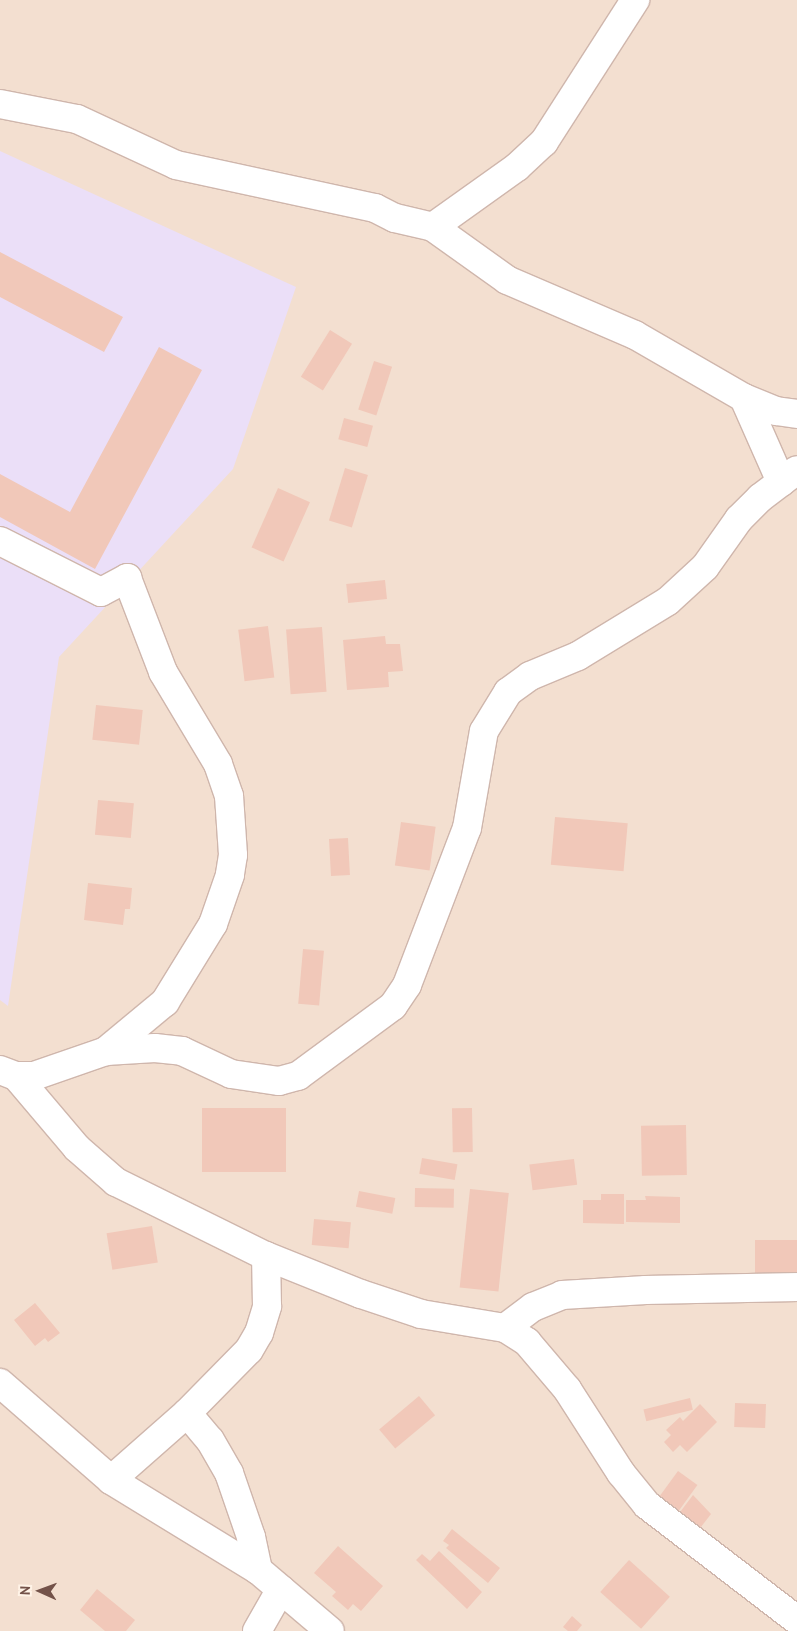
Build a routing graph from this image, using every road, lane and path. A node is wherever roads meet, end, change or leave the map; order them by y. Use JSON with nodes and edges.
{"nodes":[{"id":1,"x":629,"y":0,"type":"edge"},
{"id":2,"x":635,"y":0,"type":"edge"},
{"id":3,"x":0,"y":104,"type":"edge"},
{"id":4,"x":433,"y":227,"type":"junction"},
{"id":5,"x":744,"y":398,"type":"junction"},
{"id":6,"x":797,"y":414,"type":"edge"},
{"id":7,"x":789,"y":476,"type":"edge"},
{"id":8,"x":0,"y":542,"type":"edge"},
{"id":9,"x":106,"y":1051,"type":"junction"},
{"id":10,"x":8,"y":1073,"type":"edge"},
{"id":11,"x":266,"y":1256,"type":"junction"},
{"id":12,"x":797,"y":1287,"type":"edge"},
{"id":13,"x":505,"y":1328,"type":"junction"},
{"id":14,"x":0,"y":1383,"type":"edge"},
{"id":15,"x":187,"y":1414,"type":"junction"},
{"id":16,"x":111,"y":1480,"type":"junction"},
{"id":17,"x":258,"y":1570,"type":"junction"},
{"id":18,"x":281,"y":1588,"type":"junction"},
{"id":19,"x":797,"y":1620,"type":"edge"},
{"id":20,"x":257,"y":1631,"type":"edge"},
{"id":21,"x":330,"y":1631,"type":"edge"}],
"edges":[{"from":1,"to":4,"type":"street"},
{"from":2,"to":4,"type":"street"},
{"from":3,"to":4,"type":"street"},
{"from":4,"to":5,"type":"street"},
{"from":5,"to":6,"type":"street"},
{"from":5,"to":7,"type":"street"},
{"from":7,"to":9,"type":"street"},
{"from":8,"to":9,"type":"street"},
{"from":9,"to":10,"type":"street"},
{"from":10,"to":11,"type":"street"},
{"from":11,"to":13,"type":"street"},
{"from":11,"to":15,"type":"street"},
{"from":12,"to":13,"type":"street"},
{"from":13,"to":19,"type":"street"},
{"from":14,"to":16,"type":"street"},
{"from":15,"to":16,"type":"street"},
{"from":15,"to":17,"type":"street"},
{"from":16,"to":17,"type":"street"},
{"from":17,"to":18,"type":"street"},
{"from":18,"to":20,"type":"street"},
{"from":18,"to":21,"type":"street"}]}
